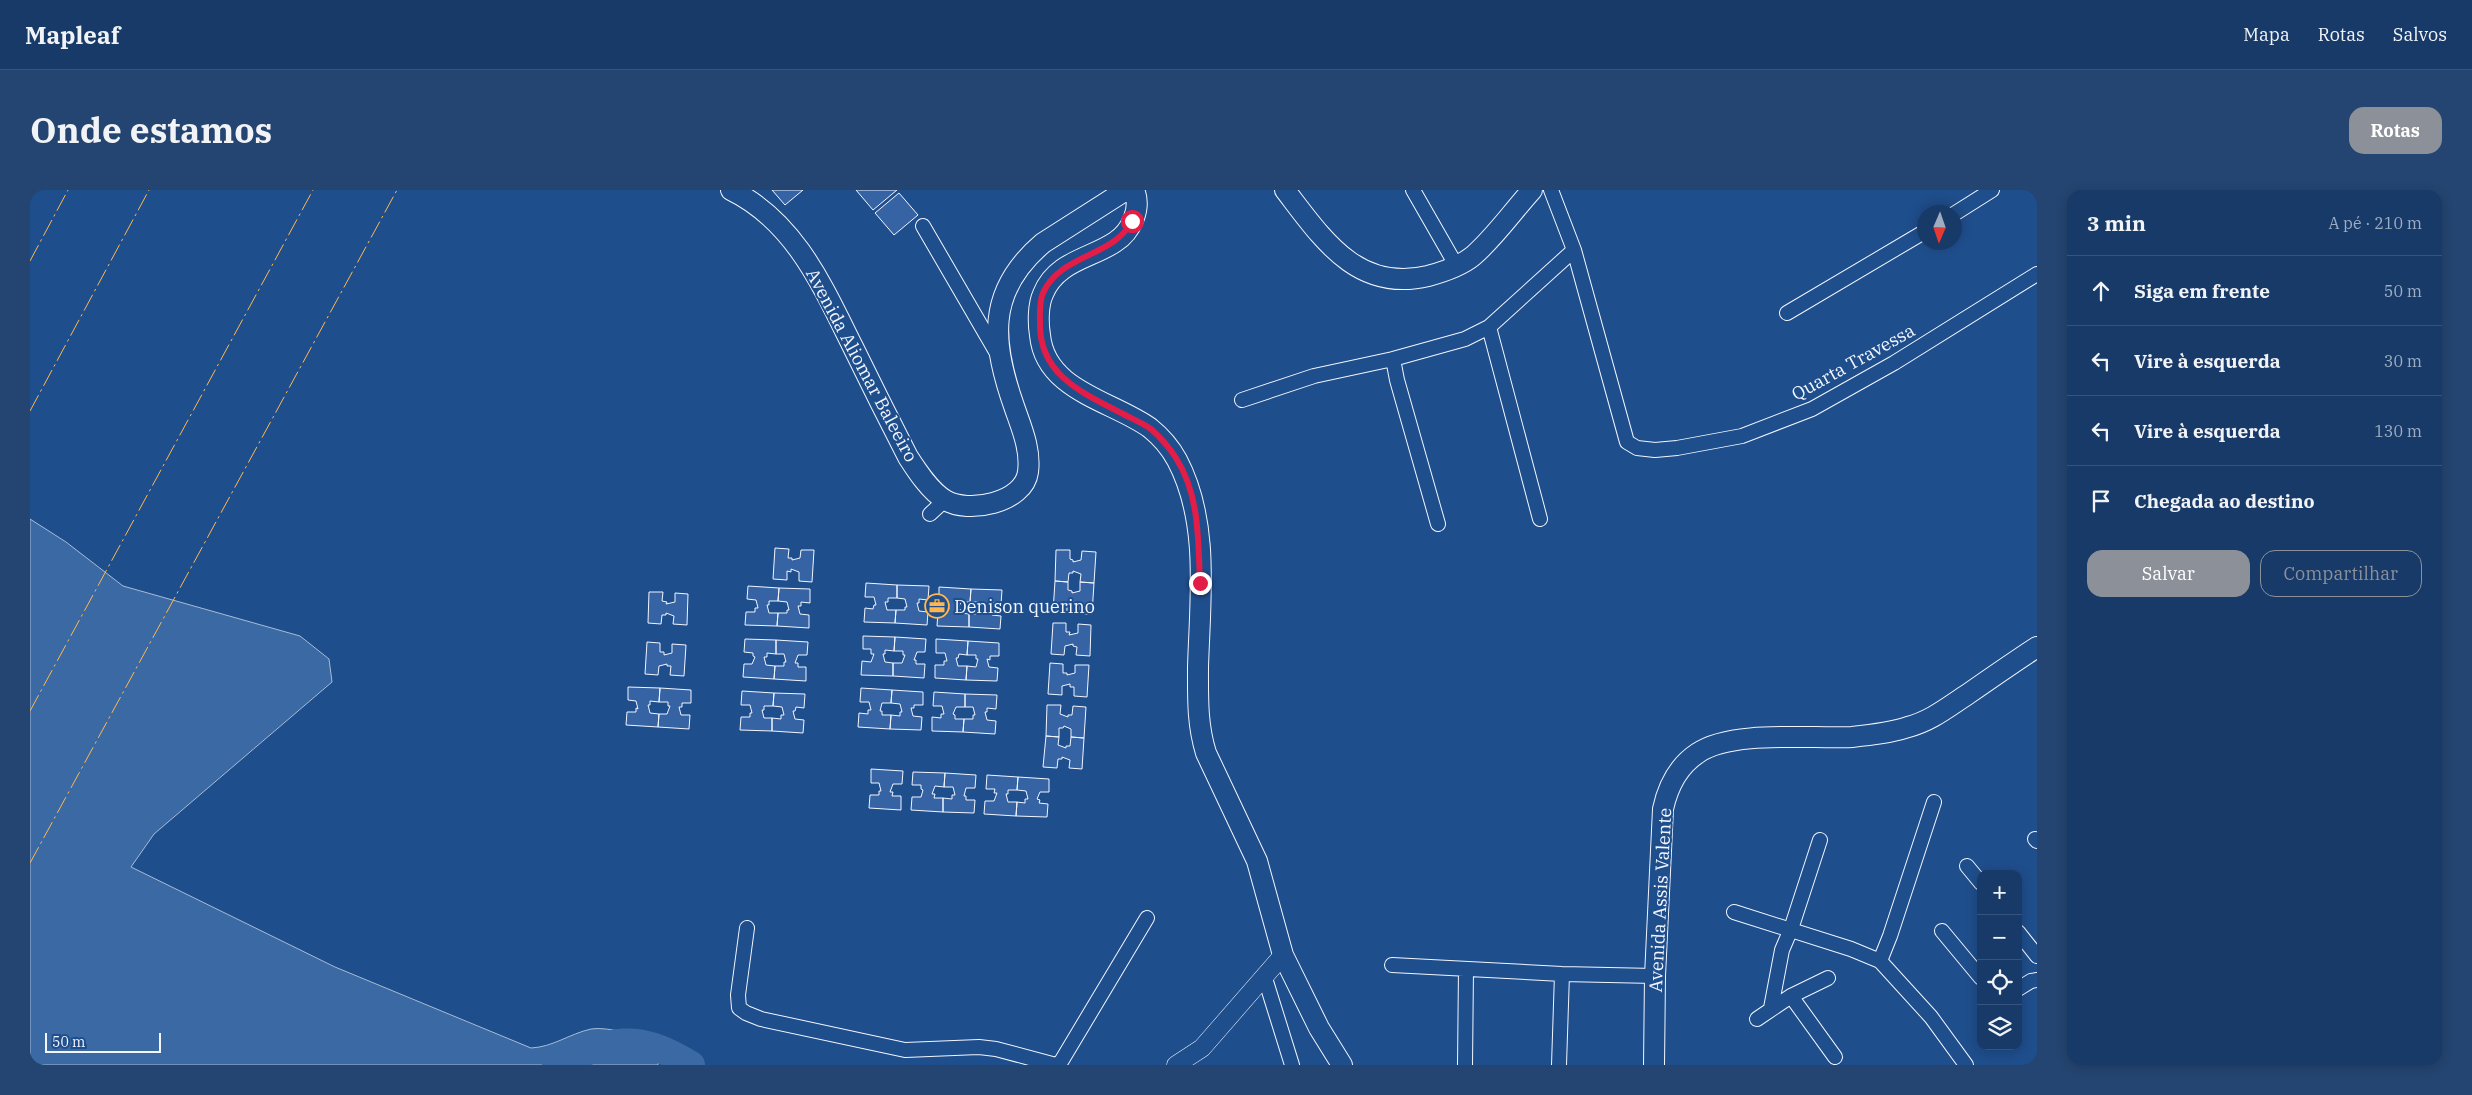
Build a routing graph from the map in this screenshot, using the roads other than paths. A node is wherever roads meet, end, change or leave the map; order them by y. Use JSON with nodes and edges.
{"nodes":[{"id":1,"x":1285,"y":190,"type":"edge"},
{"id":2,"x":1414,"y":190,"type":"edge"},
{"id":3,"x":1532,"y":190,"type":"edge"},
{"id":4,"x":1551,"y":190,"type":"edge"},
{"id":5,"x":1992,"y":190,"type":"edge"},
{"id":6,"x":737,"y":191,"type":"edge"},
{"id":7,"x":1133,"y":196,"type":"edge"},
{"id":8,"x":1962,"y":209,"type":"edge"},
{"id":9,"x":923,"y":226,"type":"dead end"},
{"id":10,"x":1917,"y":236,"type":"edge"},
{"id":11,"x":1574,"y":250,"type":"junction"},
{"id":12,"x":1456,"y":265,"type":"junction"},
{"id":13,"x":2037,"y":274,"type":"edge"},
{"id":14,"x":1787,"y":313,"type":"dead end"},
{"id":15,"x":1489,"y":327,"type":"junction"},
{"id":16,"x":998,"y":356,"type":"junction"},
{"id":17,"x":1393,"y":359,"type":"junction"},
{"id":18,"x":1242,"y":400,"type":"dead end"},
{"id":19,"x":945,"y":500,"type":"junction"},
{"id":20,"x":930,"y":514,"type":"dead end"},
{"id":21,"x":1540,"y":519,"type":"dead end"},
{"id":22,"x":1438,"y":524,"type":"dead end"},
{"id":23,"x":2037,"y":647,"type":"edge"},
{"id":24,"x":1934,"y":802,"type":"dead end"},
{"id":25,"x":1820,"y":840,"type":"dead end"},
{"id":26,"x":1967,"y":866,"type":"dead end"},
{"id":27,"x":1977,"y":878,"type":"edge"},
{"id":28,"x":1734,"y":912,"type":"dead end"},
{"id":29,"x":1147,"y":918,"type":"dead end"},
{"id":30,"x":747,"y":928,"type":"dead end"},
{"id":31,"x":1791,"y":929,"type":"junction"},
{"id":32,"x":1942,"y":931,"type":"dead end"},
{"id":33,"x":2022,"y":937,"type":"edge"},
{"id":34,"x":1283,"y":955,"type":"junction"},
{"id":35,"x":2037,"y":956,"type":"edge"},
{"id":36,"x":1880,"y":961,"type":"junction"},
{"id":37,"x":1392,"y":965,"type":"dead end"},
{"id":38,"x":1466,"y":969,"type":"junction"},
{"id":39,"x":1977,"y":973,"type":"edge"},
{"id":40,"x":1562,"y":974,"type":"junction"},
{"id":41,"x":1264,"y":975,"type":"junction"},
{"id":42,"x":1655,"y":976,"type":"junction"},
{"id":43,"x":1828,"y":978,"type":"dead end"},
{"id":44,"x":2037,"y":980,"type":"edge"},
{"id":45,"x":2022,"y":987,"type":"edge"},
{"id":46,"x":1791,"y":996,"type":"junction"},
{"id":47,"x":1771,"y":1008,"type":"junction"},
{"id":48,"x":1757,"y":1019,"type":"dead end"},
{"id":49,"x":1835,"y":1057,"type":"dead end"},
{"id":50,"x":1058,"y":1065,"type":"edge"},
{"id":51,"x":1176,"y":1065,"type":"edge"},
{"id":52,"x":1292,"y":1065,"type":"edge"},
{"id":53,"x":1342,"y":1065,"type":"edge"},
{"id":54,"x":1465,"y":1065,"type":"edge"},
{"id":55,"x":1559,"y":1065,"type":"edge"},
{"id":56,"x":1654,"y":1065,"type":"edge"},
{"id":57,"x":1966,"y":1065,"type":"edge"}],
"edges":[{"from":1,"to":12,"type":"main road"},
{"from":2,"to":12,"type":"street"},
{"from":3,"to":12,"type":"main road"},
{"from":4,"to":11,"type":"street"},
{"from":5,"to":8,"type":"street"},
{"from":6,"to":19,"type":"main road","name":"Avenida Aliomar Baleeiro"},
{"from":7,"to":16,"type":"main road"},
{"from":7,"to":34,"type":"main road"},
{"from":9,"to":16,"type":"street"},
{"from":10,"to":14,"type":"street"},
{"from":11,"to":13,"type":"street","name":"Quarta Travessa"},
{"from":11,"to":15,"type":"street"},
{"from":15,"to":17,"type":"street"},
{"from":15,"to":21,"type":"street"},
{"from":16,"to":19,"type":"main road"},
{"from":17,"to":18,"type":"street"},
{"from":17,"to":22,"type":"street"},
{"from":19,"to":20,"type":"street"},
{"from":23,"to":42,"type":"main road","name":"Avenida Assis Valente"},
{"from":24,"to":36,"type":"street"},
{"from":25,"to":31,"type":"street"},
{"from":26,"to":27,"type":"street"},
{"from":28,"to":31,"type":"street"},
{"from":29,"to":50,"type":"street"},
{"from":30,"to":50,"type":"street"},
{"from":31,"to":36,"type":"street"},
{"from":31,"to":47,"type":"street"},
{"from":32,"to":39,"type":"street"},
{"from":33,"to":35,"type":"street"},
{"from":34,"to":41,"type":"street"},
{"from":34,"to":53,"type":"main road"},
{"from":36,"to":57,"type":"street"},
{"from":37,"to":38,"type":"street"},
{"from":38,"to":40,"type":"street"},
{"from":38,"to":54,"type":"street"},
{"from":40,"to":42,"type":"street"},
{"from":40,"to":55,"type":"street"},
{"from":41,"to":51,"type":"street"},
{"from":41,"to":52,"type":"street"},
{"from":42,"to":56,"type":"main road","name":"Avenida Assis Valente"},
{"from":43,"to":46,"type":"street"},
{"from":44,"to":45,"type":"street"},
{"from":46,"to":47,"type":"street"},
{"from":46,"to":49,"type":"street"},
{"from":47,"to":48,"type":"street"}]}
